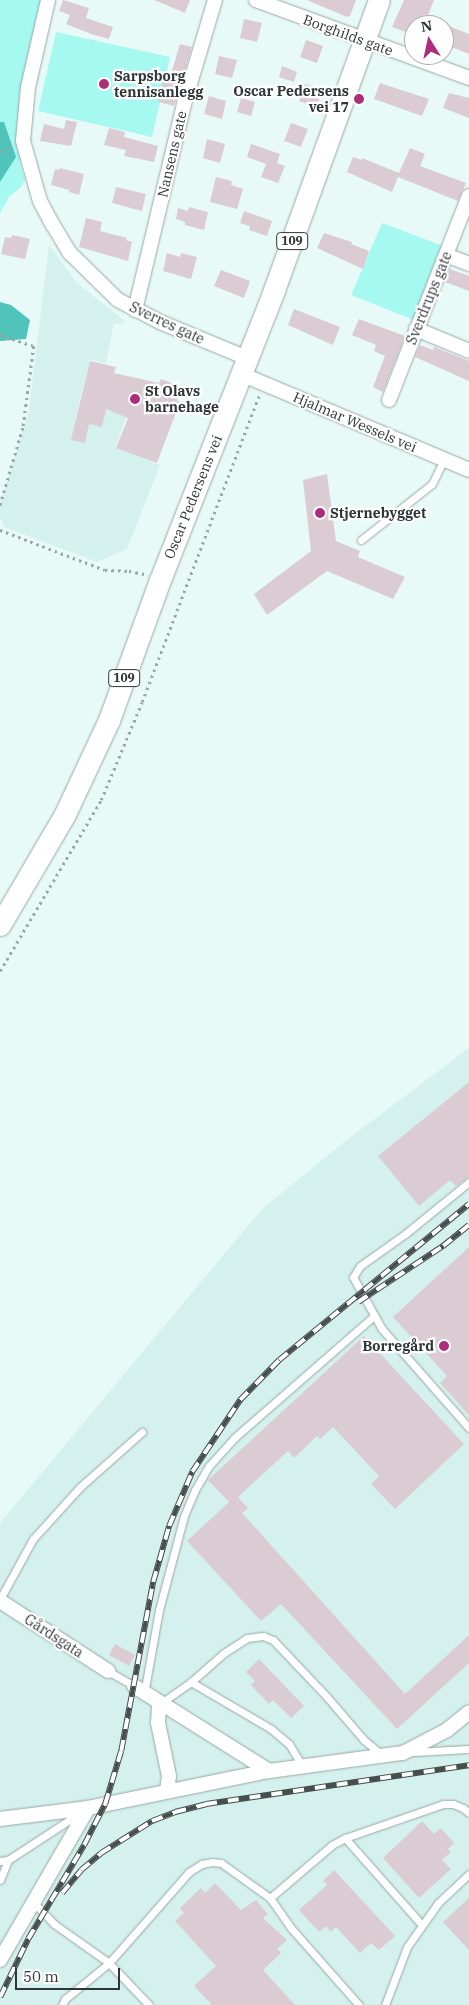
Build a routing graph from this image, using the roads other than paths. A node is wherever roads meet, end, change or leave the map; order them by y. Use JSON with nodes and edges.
{"nodes":[{"id":1,"x":48,"y":0,"type":"edge"},
{"id":2,"x":215,"y":0,"type":"edge"},
{"id":3,"x":256,"y":0,"type":"edge"},
{"id":4,"x":380,"y":0,"type":"edge"},
{"id":5,"x":364,"y":41,"type":"junction"},
{"id":6,"x":469,"y":78,"type":"edge"},
{"id":7,"x":469,"y":196,"type":"edge"},
{"id":8,"x":446,"y":255,"type":"junction"},
{"id":9,"x":469,"y":264,"type":"edge"},
{"id":10,"x":135,"y":310,"type":"junction"},
{"id":11,"x":416,"y":330,"type":"junction"},
{"id":12,"x":469,"y":351,"type":"edge"},
{"id":13,"x":244,"y":366,"type":"junction"},
{"id":14,"x":389,"y":400,"type":"dead end"},
{"id":15,"x":444,"y":459,"type":"junction"},
{"id":16,"x":469,"y":470,"type":"edge"},
{"id":17,"x":361,"y":540,"type":"dead end"},
{"id":18,"x":0,"y":925,"type":"edge"},
{"id":19,"x":469,"y":1182,"type":"edge"},
{"id":20,"x":374,"y":1316,"type":"junction"},
{"id":21,"x":469,"y":1428,"type":"edge"},
{"id":22,"x":142,"y":1432,"type":"dead end"},
{"id":23,"x":0,"y":1600,"type":"edge"},
{"id":24,"x":108,"y":1671,"type":"joint"},
{"id":25,"x":191,"y":1682,"type":"junction"},
{"id":26,"x":139,"y":1690,"type":"junction"},
{"id":27,"x":159,"y":1704,"type":"junction"},
{"id":28,"x":469,"y":1712,"type":"edge"},
{"id":29,"x":469,"y":1749,"type":"edge"},
{"id":30,"x":403,"y":1753,"type":"junction"},
{"id":31,"x":385,"y":1756,"type":"junction"},
{"id":32,"x":302,"y":1766,"type":"junction"},
{"id":33,"x":269,"y":1770,"type":"junction"},
{"id":34,"x":167,"y":1791,"type":"junction"},
{"id":35,"x":88,"y":1808,"type":"junction"},
{"id":36,"x":469,"y":1813,"type":"edge"},
{"id":37,"x":0,"y":1819,"type":"edge"},
{"id":38,"x":345,"y":1838,"type":"junction"},
{"id":39,"x":8,"y":1860,"type":"junction"},
{"id":40,"x":0,"y":1862,"type":"edge"},
{"id":41,"x":469,"y":1874,"type":"edge"},
{"id":42,"x":0,"y":1880,"type":"edge"},
{"id":43,"x":270,"y":1898,"type":"junction"},
{"id":44,"x":33,"y":1902,"type":"junction"},
{"id":45,"x":422,"y":1925,"type":"junction"},
{"id":46,"x":0,"y":1960,"type":"edge"},
{"id":47,"x":109,"y":1963,"type":"junction"},
{"id":48,"x":62,"y":2005,"type":"edge"},
{"id":49,"x":149,"y":2005,"type":"edge"},
{"id":50,"x":359,"y":2005,"type":"edge"},
{"id":51,"x":385,"y":2005,"type":"edge"}],
"edges":[{"from":1,"to":10,"type":"street","name":"Sverres gate"},
{"from":2,"to":10,"type":"street","name":"Nansens gate"},
{"from":3,"to":5,"type":"street","name":"Borghilds gate"},
{"from":4,"to":5,"type":"main road","name":"Oscar Pedersens vei","number":"109"},
{"from":5,"to":6,"type":"street","name":"Borghilds gate"},
{"from":5,"to":13,"type":"main road","name":"Oscar Pedersens vei","number":"109"},
{"from":7,"to":8,"type":"street","name":"Sverdrups gate"},
{"from":8,"to":9,"type":"street"},
{"from":8,"to":11,"type":"street","name":"Sverdrups gate"},
{"from":10,"to":13,"type":"street","name":"Sverres gate"},
{"from":11,"to":12,"type":"street"},
{"from":11,"to":14,"type":"street","name":"Sverdrups gate"},
{"from":13,"to":15,"type":"street","name":"Hjalmar Wessels vei"},
{"from":13,"to":18,"type":"main road","name":"Oscar Pedersens vei","number":"109"},
{"from":15,"to":16,"type":"street","name":"Hjalmar Wessels vei"},
{"from":15,"to":17,"type":"lane"},
{"from":19,"to":20,"type":"lane"},
{"from":20,"to":21,"type":"lane"},
{"from":20,"to":26,"type":"lane"},
{"from":22,"to":23,"type":"lane"},
{"from":23,"to":24,"type":"street","name":"Gårdsgata"},
{"from":24,"to":26,"type":"lane"},
{"from":25,"to":27,"type":"lane"},
{"from":25,"to":31,"type":"lane"},
{"from":25,"to":32,"type":"lane"},
{"from":26,"to":27,"type":"street"},
{"from":27,"to":33,"type":"street"},
{"from":27,"to":34,"type":"street"},
{"from":28,"to":30,"type":"street"},
{"from":29,"to":30,"type":"lane"},
{"from":30,"to":31,"type":"street"},
{"from":31,"to":32,"type":"street"},
{"from":32,"to":33,"type":"street"},
{"from":33,"to":34,"type":"street"},
{"from":34,"to":35,"type":"street"},
{"from":35,"to":37,"type":"street"},
{"from":35,"to":39,"type":"lane"},
{"from":35,"to":44,"type":"street"},
{"from":36,"to":38,"type":"lane"},
{"from":38,"to":43,"type":"lane"},
{"from":38,"to":45,"type":"lane"},
{"from":39,"to":40,"type":"lane"},
{"from":39,"to":42,"type":"lane"},
{"from":41,"to":45,"type":"lane"},
{"from":43,"to":47,"type":"lane"},
{"from":43,"to":50,"type":"lane"},
{"from":44,"to":46,"type":"street"},
{"from":44,"to":47,"type":"lane"},
{"from":45,"to":51,"type":"lane"},
{"from":47,"to":48,"type":"lane"},
{"from":47,"to":49,"type":"lane"}]}
